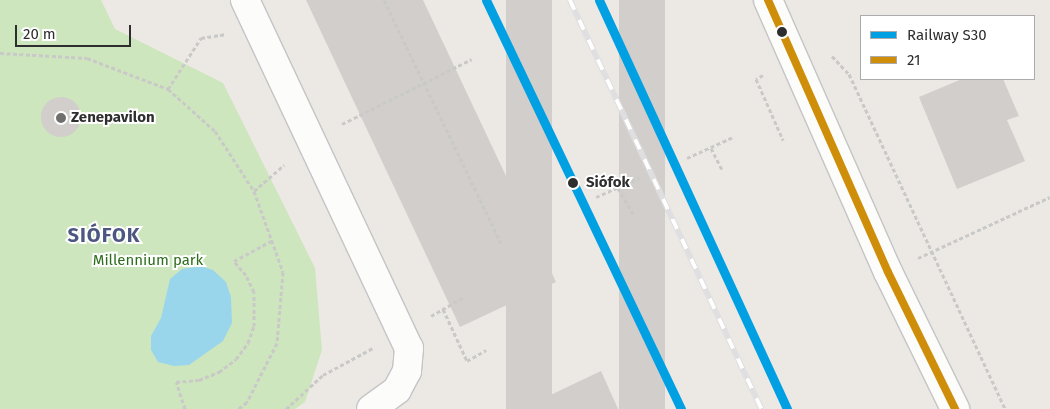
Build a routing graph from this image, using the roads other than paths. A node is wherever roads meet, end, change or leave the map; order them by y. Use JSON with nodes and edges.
{"nodes":[{"id":1,"x":246,"y":0,"type":"edge"},
{"id":2,"x":768,"y":0,"type":"edge"},
{"id":3,"x":371,"y":409,"type":"edge"},
{"id":4,"x":955,"y":409,"type":"edge"}],
"edges":[{"from":1,"to":3,"type":"street"},
{"from":2,"to":4,"type":"street"}]}
